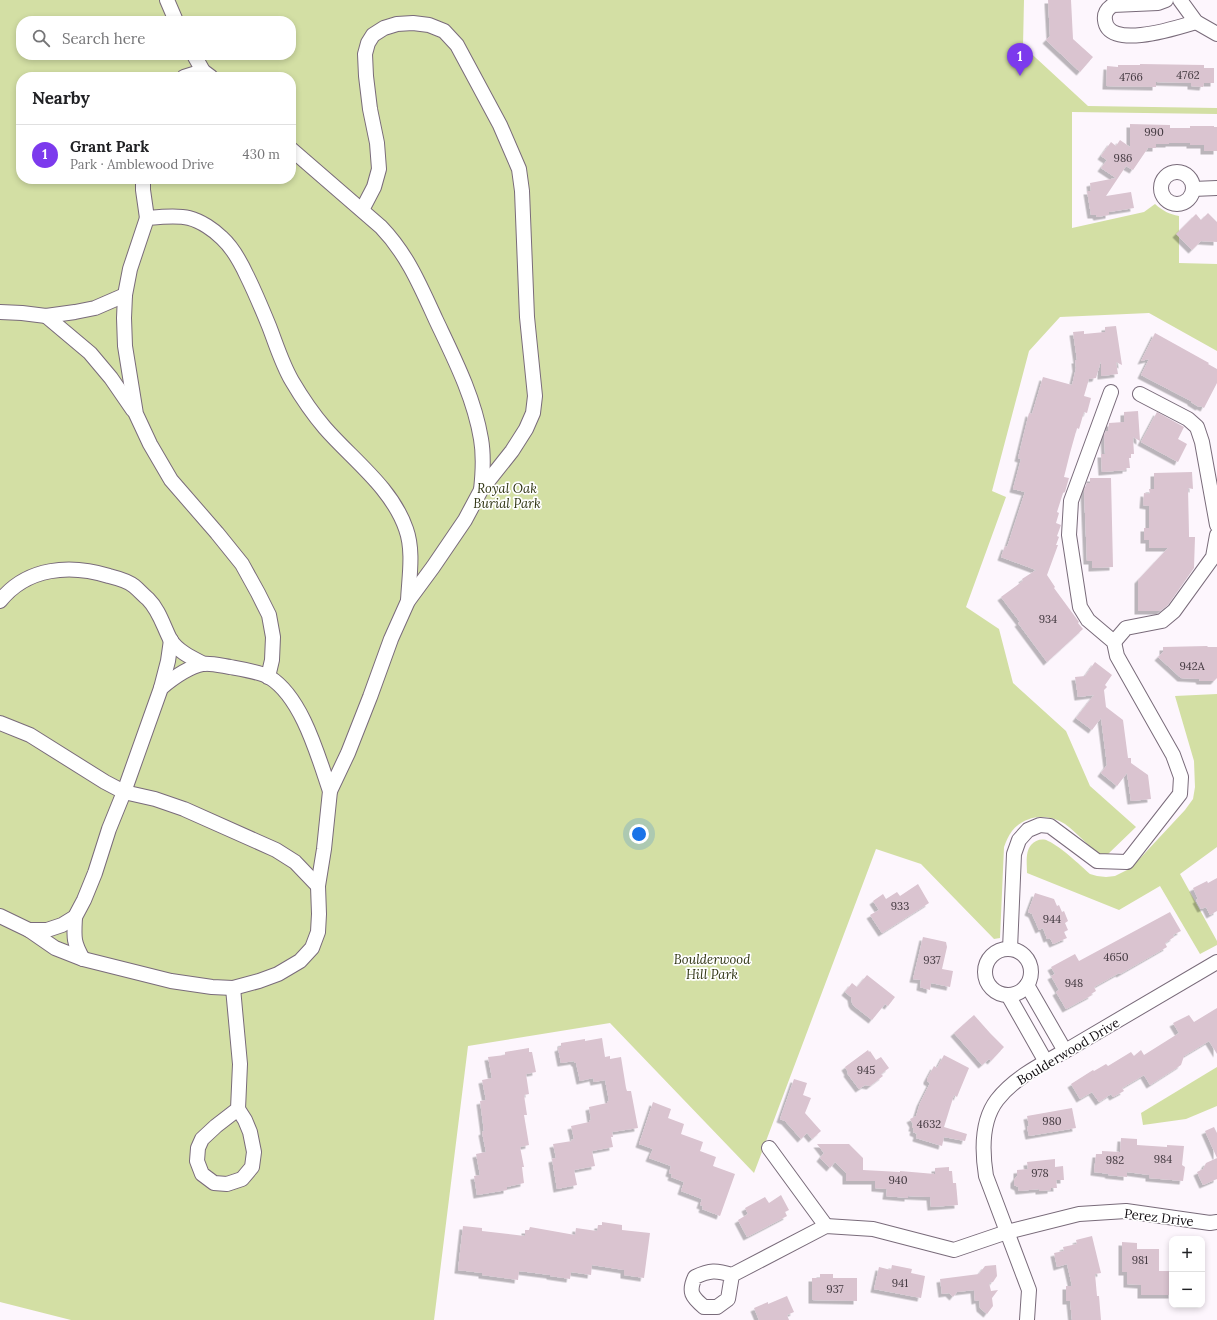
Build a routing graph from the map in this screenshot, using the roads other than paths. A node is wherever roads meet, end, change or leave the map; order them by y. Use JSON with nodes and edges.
{"nodes":[{"id":1,"x":167,"y":0,"type":"edge"},
{"id":2,"x":1166,"y":0,"type":"edge"},
{"id":3,"x":1180,"y":0,"type":"edge"},
{"id":4,"x":174,"y":16,"type":"edge"},
{"id":5,"x":1196,"y":22,"type":"junction"},
{"id":6,"x":1217,"y":34,"type":"edge"},
{"id":7,"x":197,"y":60,"type":"edge"},
{"id":8,"x":206,"y":72,"type":"edge"},
{"id":9,"x":296,"y":154,"type":"edge"},
{"id":10,"x":144,"y":184,"type":"edge"},
{"id":11,"x":1217,"y":188,"type":"edge"},
{"id":12,"x":1193,"y":189,"type":"dead end"},
{"id":13,"x":362,"y":210,"type":"junction"},
{"id":14,"x":147,"y":218,"type":"junction"},
{"id":15,"x":125,"y":295,"type":"junction"},
{"id":16,"x":0,"y":312,"type":"edge"},
{"id":17,"x":46,"y":316,"type":"junction"},
{"id":18,"x":1111,"y":392,"type":"dead end"},
{"id":19,"x":1140,"y":394,"type":"dead end"},
{"id":20,"x":136,"y":414,"type":"junction"},
{"id":21,"x":481,"y":490,"type":"junction"},
{"id":22,"x":1217,"y":525,"type":"edge"},
{"id":23,"x":1217,"y":535,"type":"edge"},
{"id":24,"x":0,"y":601,"type":"edge"},
{"id":25,"x":408,"y":601,"type":"junction"},
{"id":26,"x":171,"y":640,"type":"junction"},
{"id":27,"x":1114,"y":642,"type":"junction"},
{"id":28,"x":204,"y":664,"type":"junction"},
{"id":29,"x":268,"y":677,"type":"junction"},
{"id":30,"x":161,"y":688,"type":"junction"},
{"id":31,"x":0,"y":723,"type":"edge"},
{"id":32,"x":330,"y":791,"type":"junction"},
{"id":33,"x":124,"y":792,"type":"junction"},
{"id":34,"x":318,"y":886,"type":"junction"},
{"id":35,"x":0,"y":916,"type":"edge"},
{"id":36,"x":75,"y":917,"type":"junction"},
{"id":37,"x":30,"y":930,"type":"junction"},
{"id":38,"x":1010,"y":950,"type":"junction"},
{"id":39,"x":83,"y":959,"type":"junction"},
{"id":40,"x":1217,"y":962,"type":"edge"},
{"id":41,"x":1027,"y":986,"type":"junction"},
{"id":42,"x":233,"y":988,"type":"junction"},
{"id":43,"x":1008,"y":995,"type":"junction"},
{"id":44,"x":1065,"y":1051,"type":"junction"},
{"id":45,"x":1046,"y":1062,"type":"junction"},
{"id":46,"x":238,"y":1109,"type":"junction"},
{"id":47,"x":769,"y":1148,"type":"dead end"},
{"id":48,"x":1217,"y":1222,"type":"edge"},
{"id":49,"x":826,"y":1226,"type":"junction"},
{"id":50,"x":1007,"y":1232,"type":"junction"},
{"id":51,"x":732,"y":1275,"type":"dead end"},
{"id":52,"x":1027,"y":1320,"type":"edge"}],
"edges":[{"from":1,"to":4,"type":"street"},
{"from":2,"to":5,"type":"street"},
{"from":3,"to":5,"type":"street"},
{"from":5,"to":6,"type":"street"},
{"from":7,"to":8,"type":"street"},
{"from":9,"to":13,"type":"street"},
{"from":10,"to":14,"type":"street"},
{"from":11,"to":12,"type":"street"},
{"from":13,"to":21,"type":"street"},
{"from":13,"to":21,"type":"street"},
{"from":14,"to":15,"type":"street"},
{"from":14,"to":25,"type":"street"},
{"from":15,"to":17,"type":"street"},
{"from":15,"to":20,"type":"street"},
{"from":16,"to":17,"type":"street"},
{"from":17,"to":20,"type":"street"},
{"from":18,"to":27,"type":"street"},
{"from":19,"to":22,"type":"street"},
{"from":20,"to":29,"type":"street"},
{"from":21,"to":25,"type":"street"},
{"from":23,"to":27,"type":"street"},
{"from":24,"to":26,"type":"street"},
{"from":25,"to":32,"type":"street"},
{"from":26,"to":28,"type":"street"},
{"from":26,"to":30,"type":"street"},
{"from":27,"to":38,"type":"street"},
{"from":28,"to":29,"type":"street"},
{"from":28,"to":30,"type":"street"},
{"from":29,"to":32,"type":"street"},
{"from":30,"to":33,"type":"street"},
{"from":31,"to":33,"type":"street"},
{"from":32,"to":34,"type":"street"},
{"from":33,"to":34,"type":"street"},
{"from":33,"to":36,"type":"street"},
{"from":34,"to":42,"type":"street"},
{"from":35,"to":37,"type":"street"},
{"from":36,"to":37,"type":"street"},
{"from":36,"to":39,"type":"street"},
{"from":37,"to":39,"type":"street"},
{"from":38,"to":41,"type":"street"},
{"from":38,"to":43,"type":"street"},
{"from":39,"to":42,"type":"street"},
{"from":40,"to":44,"type":"street","name":"Boulderwood Drive"},
{"from":41,"to":43,"type":"street"},
{"from":41,"to":44,"type":"street"},
{"from":42,"to":46,"type":"street"},
{"from":43,"to":45,"type":"street"},
{"from":44,"to":45,"type":"street","name":"Boulderwood Drive"},
{"from":45,"to":50,"type":"street","name":"Boulderwood Drive"},
{"from":46,"to":46,"type":"street"},
{"from":47,"to":49,"type":"street"},
{"from":48,"to":50,"type":"street","name":"Perez Drive"},
{"from":49,"to":50,"type":"street","name":"Perez Drive"},
{"from":49,"to":51,"type":"street"},
{"from":50,"to":52,"type":"street","name":"Boulderwood Drive"}]}
